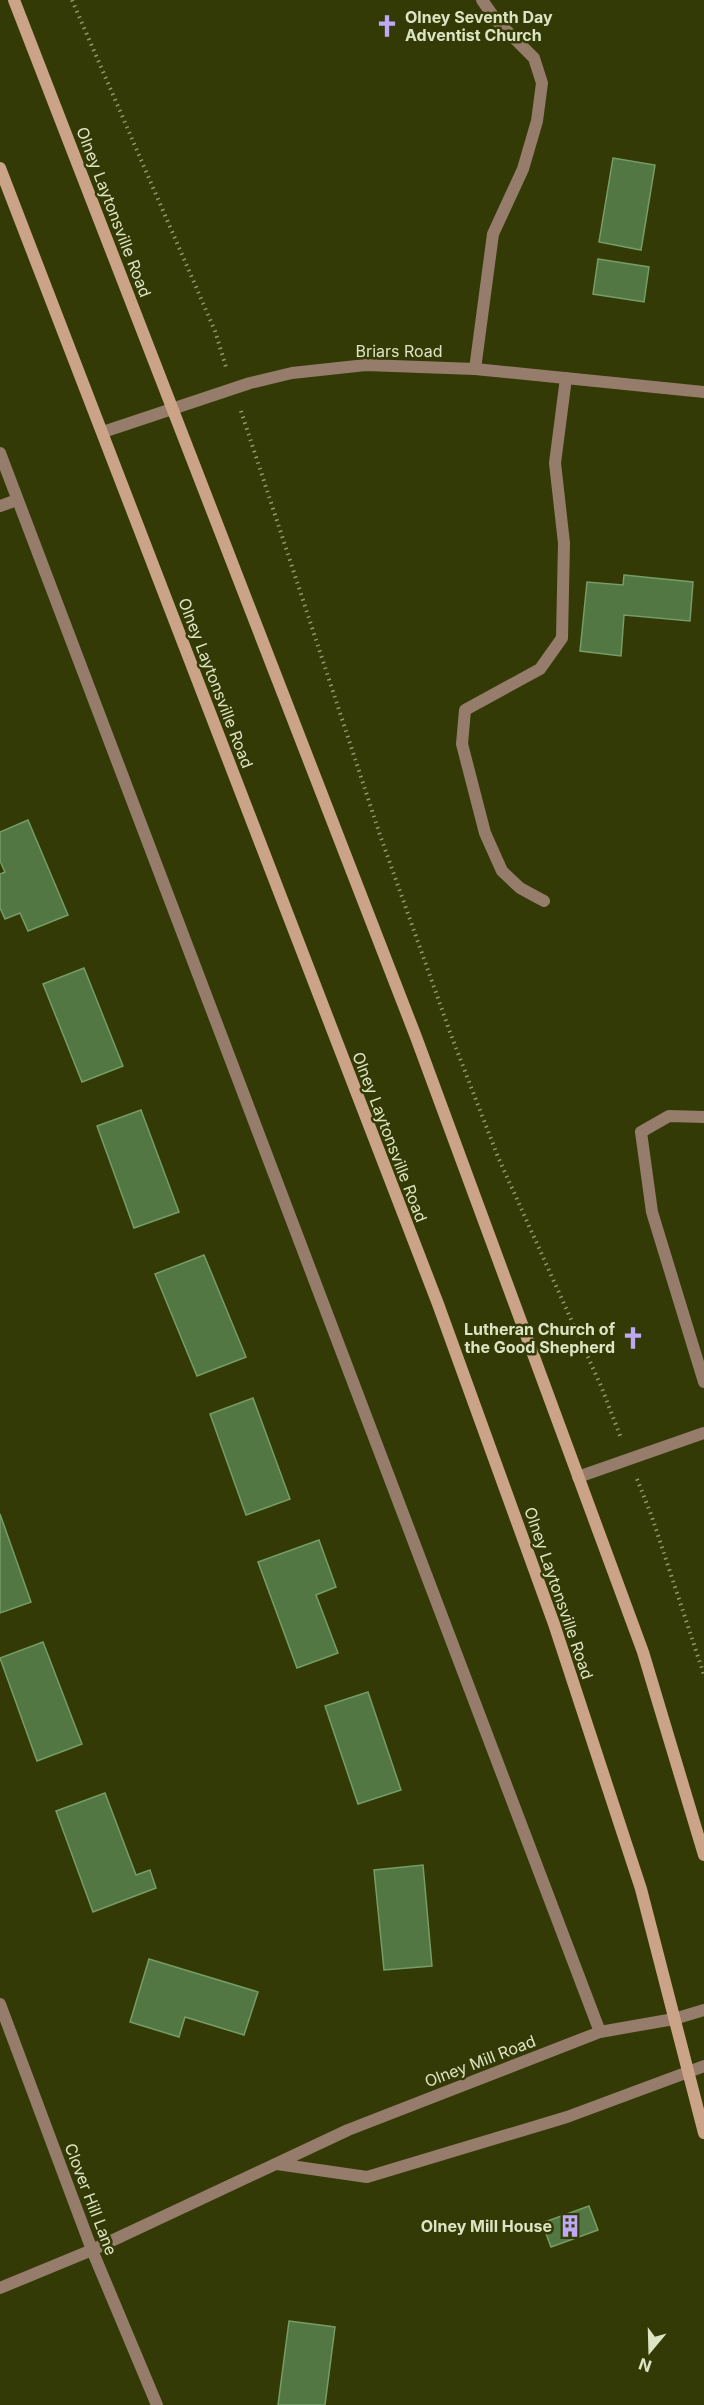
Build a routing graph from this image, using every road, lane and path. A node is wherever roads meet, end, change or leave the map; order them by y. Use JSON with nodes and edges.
{"nodes":[{"id":1,"x":14,"y":0,"type":"edge"},
{"id":2,"x":72,"y":0,"type":"edge"},
{"id":3,"x":482,"y":0,"type":"edge"},
{"id":4,"x":0,"y":168,"type":"edge"},
{"id":5,"x":475,"y":369,"type":"junction"},
{"id":6,"x":566,"y":378,"type":"junction"},
{"id":7,"x":233,"y":388,"type":"junction"},
{"id":8,"x":704,"y":392,"type":"edge"},
{"id":9,"x":173,"y":408,"type":"junction"},
{"id":10,"x":103,"y":432,"type":"junction"},
{"id":11,"x":0,"y":453,"type":"edge"},
{"id":12,"x":17,"y":500,"type":"junction"},
{"id":13,"x":0,"y":506,"type":"edge"},
{"id":14,"x":544,"y":902,"type":"dead end"},
{"id":15,"x":704,"y":1117,"type":"edge"},
{"id":16,"x":704,"y":1382,"type":"edge"},
{"id":17,"x":704,"y":1433,"type":"edge"},
{"id":18,"x":629,"y":1459,"type":"junction"},
{"id":19,"x":578,"y":1477,"type":"junction"},
{"id":20,"x":704,"y":1675,"type":"edge"},
{"id":21,"x":704,"y":1856,"type":"edge"},
{"id":22,"x":0,"y":2004,"type":"edge"},
{"id":23,"x":704,"y":2010,"type":"edge"},
{"id":24,"x":675,"y":2019,"type":"junction"},
{"id":25,"x":600,"y":2032,"type":"junction"},
{"id":26,"x":704,"y":2066,"type":"edge"},
{"id":27,"x":688,"y":2073,"type":"junction"},
{"id":28,"x":704,"y":2133,"type":"edge"},
{"id":29,"x":276,"y":2164,"type":"junction"},
{"id":30,"x":92,"y":2250,"type":"junction"},
{"id":31,"x":0,"y":2288,"type":"edge"},
{"id":32,"x":157,"y":2405,"type":"edge"}],
"edges":[{"from":1,"to":9,"type":"main road","name":"Olney Laytonsville Road"},
{"from":2,"to":7,"type":"path"},
{"from":3,"to":5,"type":"street"},
{"from":4,"to":10,"type":"main road","name":"Olney Laytonsville Road"},
{"from":5,"to":6,"type":"street","name":"Briars Road"},
{"from":5,"to":7,"type":"street","name":"Briars Road"},
{"from":6,"to":8,"type":"street","name":"Briars Road"},
{"from":6,"to":14,"type":"street"},
{"from":7,"to":9,"type":"street","name":"Briars Road"},
{"from":7,"to":18,"type":"path"},
{"from":9,"to":10,"type":"street","name":"Briars Road"},
{"from":9,"to":19,"type":"main road","name":"Olney Laytonsville Road"},
{"from":10,"to":24,"type":"main road","name":"Olney Laytonsville Road"},
{"from":11,"to":12,"type":"street"},
{"from":12,"to":13,"type":"street"},
{"from":12,"to":25,"type":"street"},
{"from":15,"to":16,"type":"street"},
{"from":17,"to":18,"type":"street"},
{"from":18,"to":19,"type":"street"},
{"from":18,"to":20,"type":"path"},
{"from":19,"to":21,"type":"main road","name":"Olney Laytonsville Road"},
{"from":22,"to":30,"type":"street","name":"Clover Hill Lane"},
{"from":23,"to":24,"type":"street","name":"Olney Mill Road"},
{"from":24,"to":25,"type":"street","name":"Olney Mill Road"},
{"from":24,"to":27,"type":"main road","name":"Olney Laytonsville Road"},
{"from":25,"to":29,"type":"street","name":"Olney Mill Road"},
{"from":26,"to":27,"type":"street"},
{"from":27,"to":28,"type":"main road","name":"Olney Laytonsville Road"},
{"from":27,"to":29,"type":"street"},
{"from":29,"to":30,"type":"street","name":"Olney Mill Road"},
{"from":30,"to":31,"type":"street","name":"Olney Mill Road"},
{"from":30,"to":32,"type":"street","name":"Clover Hill Lane"}]}
